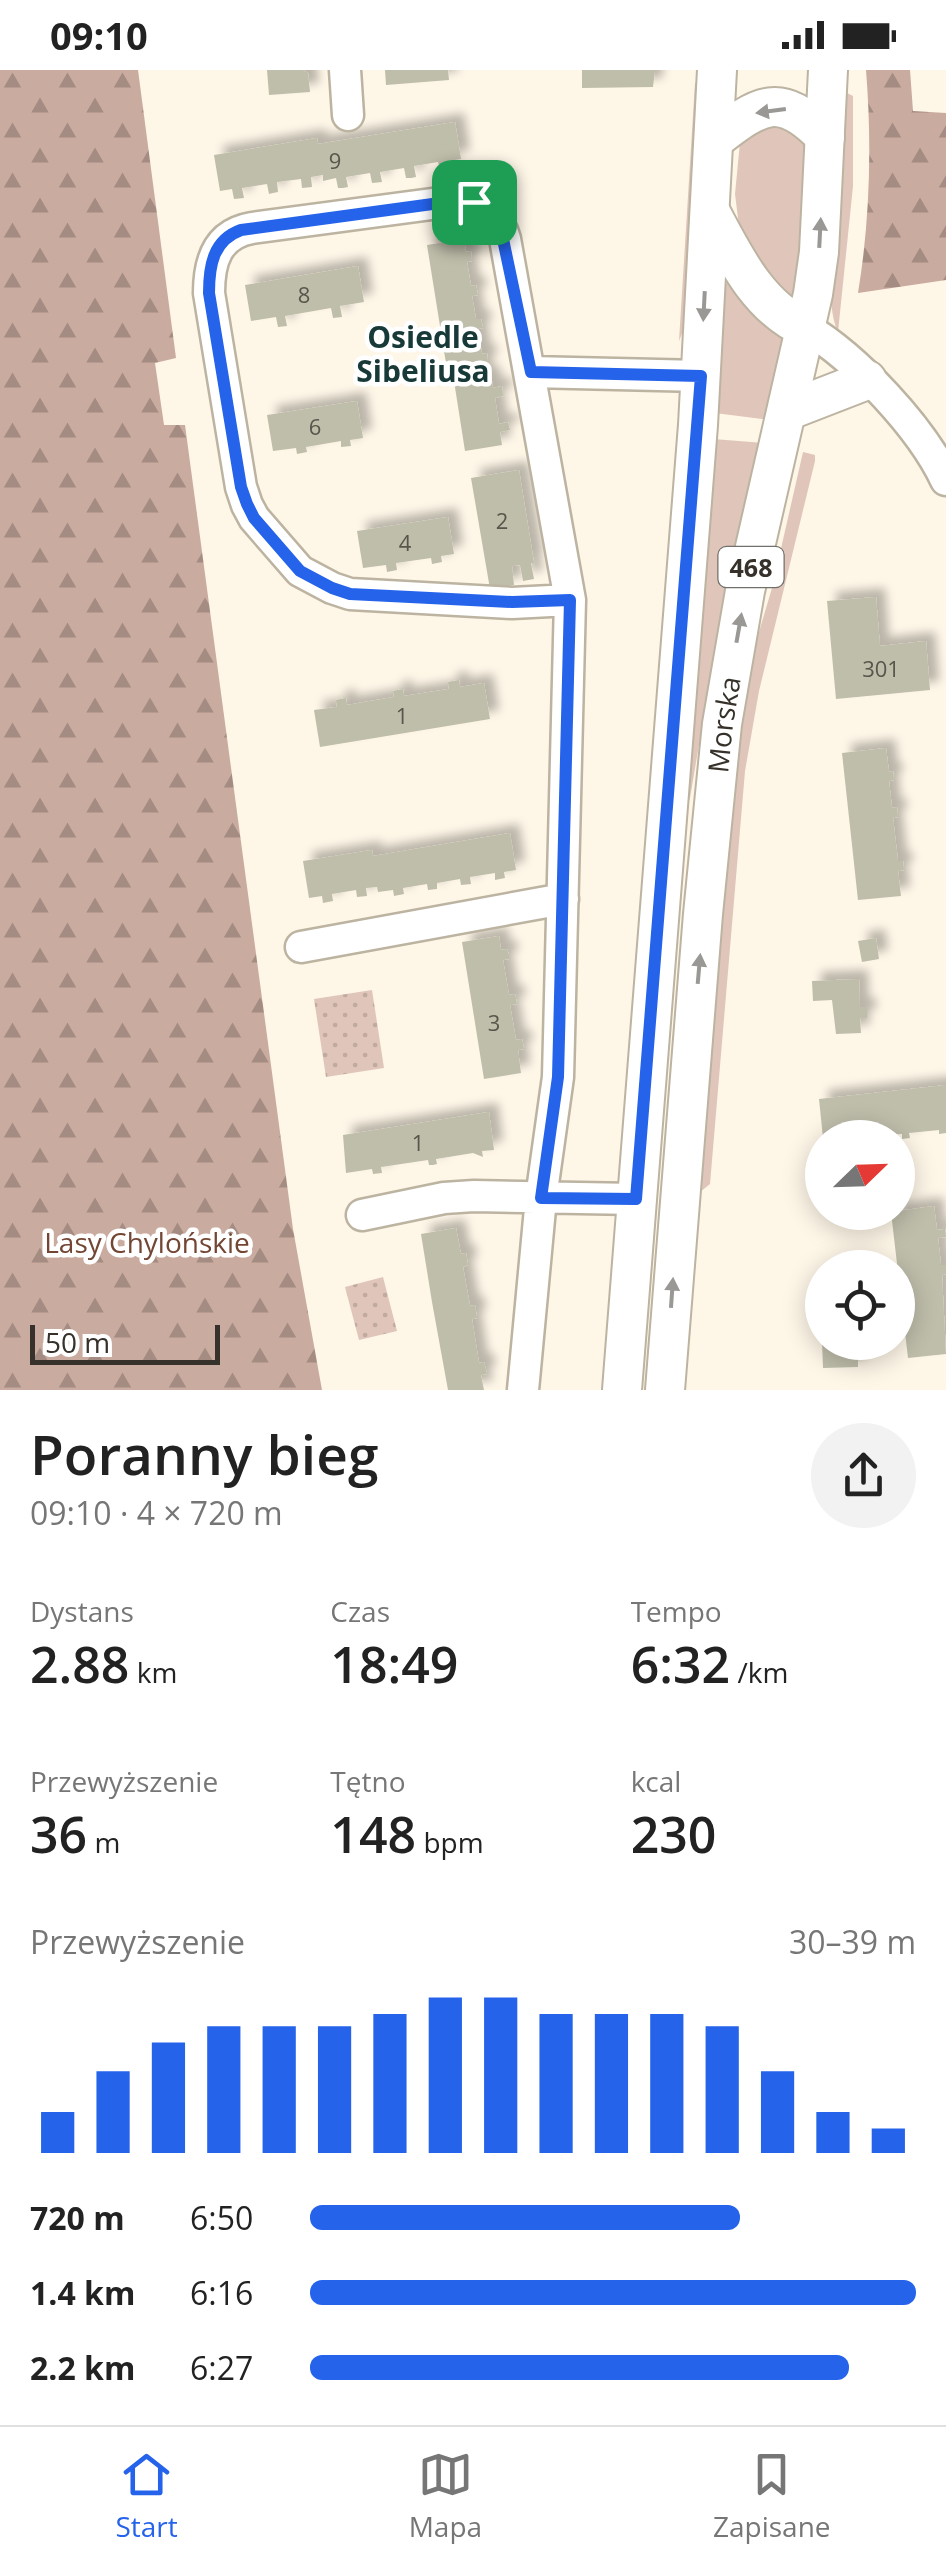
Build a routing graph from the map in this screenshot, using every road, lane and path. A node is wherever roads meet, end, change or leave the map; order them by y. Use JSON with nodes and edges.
{"nodes":[{"id":1,"x":345,"y":70,"type":"edge"},
{"id":2,"x":717,"y":70,"type":"edge"},
{"id":3,"x":828,"y":70,"type":"edge"},
{"id":4,"x":348,"y":114,"type":"dead end"},
{"id":5,"x":825,"y":137,"type":"junction"},
{"id":6,"x":714,"y":140,"type":"junction"},
{"id":7,"x":709,"y":209,"type":"junction"},
{"id":8,"x":806,"y":328,"type":"junction"},
{"id":9,"x":531,"y":372,"type":"junction"},
{"id":10,"x":701,"y":376,"type":"junction"},
{"id":11,"x":867,"y":380,"type":"junction"},
{"id":12,"x":787,"y":411,"type":"junction"},
{"id":13,"x":946,"y":480,"type":"edge"},
{"id":14,"x":570,"y":600,"type":"junction"},
{"id":15,"x":562,"y":899,"type":"junction"},
{"id":16,"x":301,"y":947,"type":"dead end"},
{"id":17,"x":541,"y":1198,"type":"junction"},
{"id":18,"x":636,"y":1199,"type":"junction"},
{"id":19,"x":362,"y":1215,"type":"dead end"},
{"id":20,"x":523,"y":1390,"type":"edge"},
{"id":21,"x":622,"y":1390,"type":"edge"},
{"id":22,"x":665,"y":1390,"type":"edge"}],
"edges":[{"from":1,"to":4,"type":"street"},
{"from":2,"to":6,"type":"main road","name":"Morska","number":"468"},
{"from":3,"to":5,"type":"main road","name":"Morska","number":"468"},
{"from":5,"to":6,"type":"main road","one_way":true},
{"from":8,"to":5,"type":"main road","name":"Morska","number":"468","one_way":true},
{"from":6,"to":7,"type":"main road","name":"Morska","number":"468"},
{"from":7,"to":8,"type":"main road"},
{"from":7,"to":10,"type":"main road","name":"Morska","number":"468","one_way":true},
{"from":8,"to":11,"type":"street"},
{"from":8,"to":12,"type":"main road","name":"Morska","number":"468"},
{"from":9,"to":10,"type":"street"},
{"from":9,"to":14,"type":"street"},
{"from":9,"to":14,"type":"street"},
{"from":10,"to":18,"type":"main road","name":"Morska","number":"468"},
{"from":11,"to":12,"type":"main road"},
{"from":11,"to":13,"type":"street"},
{"from":22,"to":12,"type":"main road","name":"Morska","number":"468","one_way":true},
{"from":14,"to":15,"type":"street"},
{"from":15,"to":16,"type":"street"},
{"from":15,"to":17,"type":"street"},
{"from":17,"to":18,"type":"street"},
{"from":17,"to":19,"type":"street"},
{"from":17,"to":20,"type":"street"},
{"from":18,"to":21,"type":"main road","name":"Morska","number":"468"}]}
